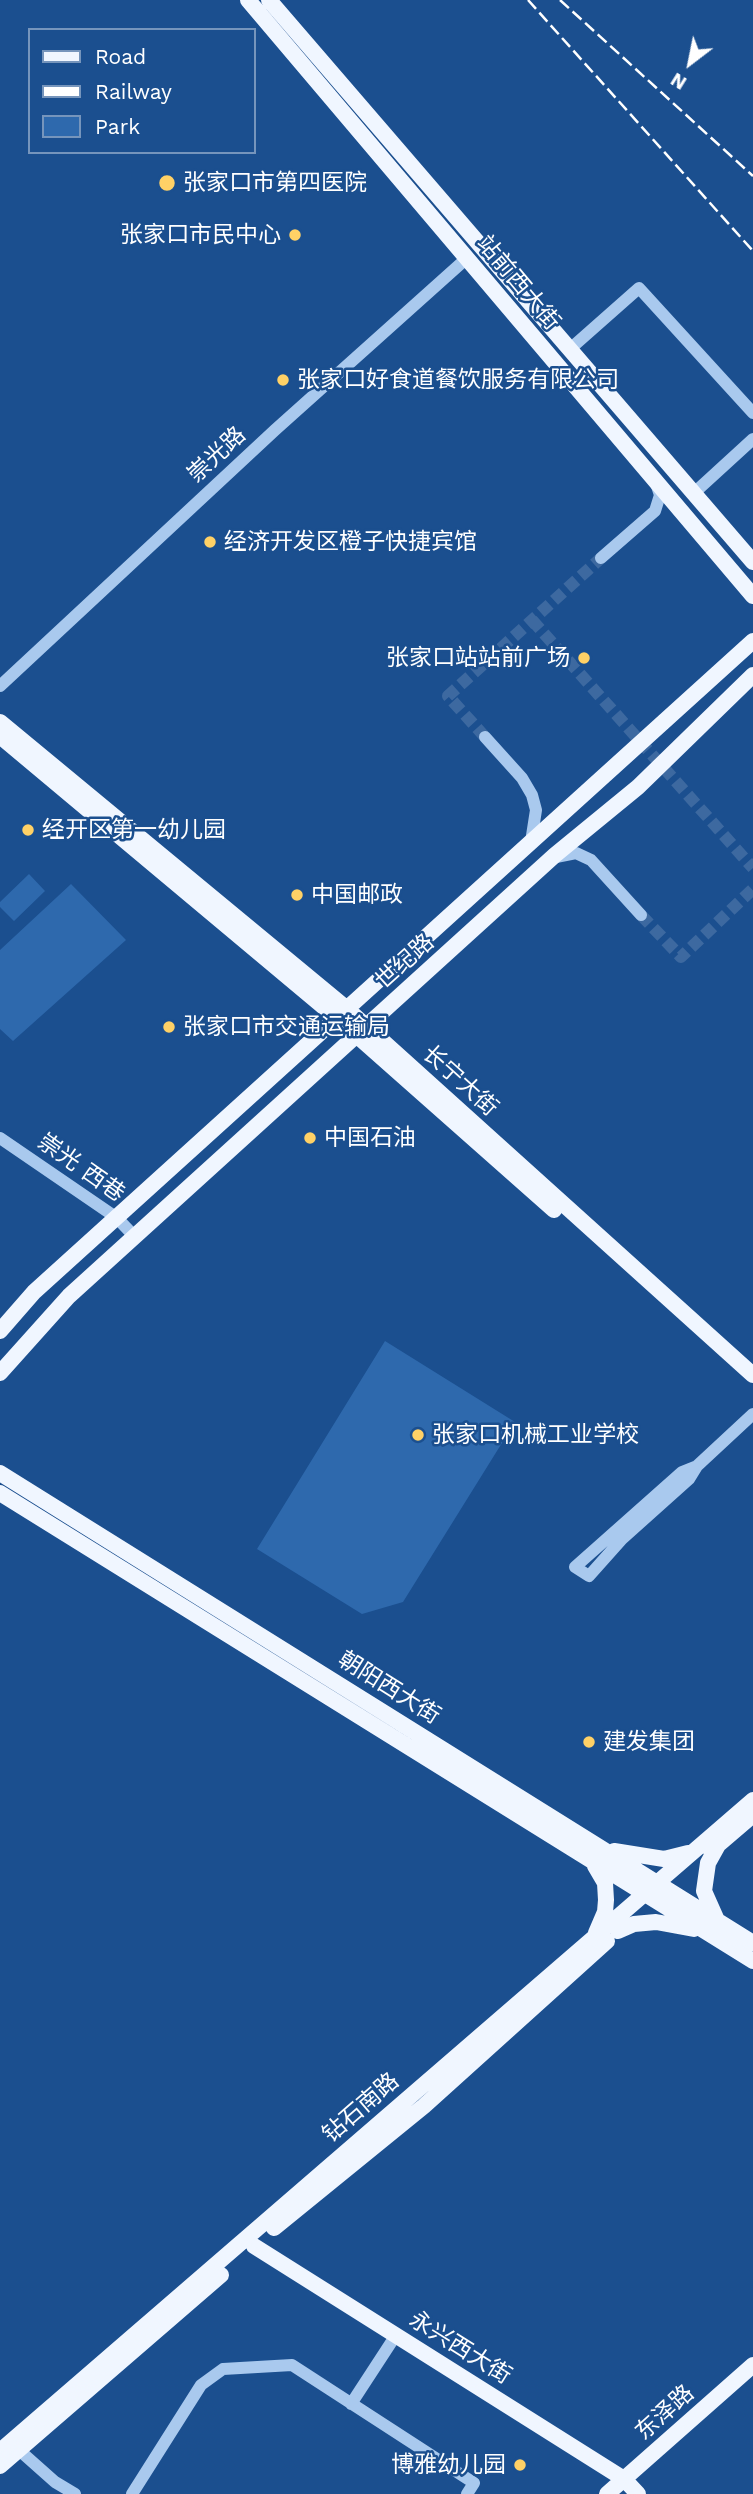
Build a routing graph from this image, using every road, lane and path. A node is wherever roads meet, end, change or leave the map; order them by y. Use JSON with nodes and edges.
{"nodes":[{"id":1,"x":248,"y":0,"type":"edge"},
{"id":2,"x":269,"y":0,"type":"edge"},
{"id":3,"x":467,"y":258,"type":"junction"},
{"id":4,"x":570,"y":349,"type":"junction"},
{"id":5,"x":622,"y":409,"type":"junction"},
{"id":6,"x":753,"y":413,"type":"edge"},
{"id":7,"x":606,"y":424,"type":"junction"},
{"id":8,"x":753,"y":439,"type":"edge"},
{"id":9,"x":656,"y":482,"type":"junction"},
{"id":10,"x":694,"y":493,"type":"junction"},
{"id":11,"x":601,"y":558,"type":"tunnel mouth"},
{"id":12,"x":753,"y":562,"type":"edge"},
{"id":13,"x":753,"y":596,"type":"edge"},
{"id":14,"x":753,"y":641,"type":"edge"},
{"id":15,"x":753,"y":675,"type":"edge"},
{"id":16,"x":0,"y":686,"type":"edge"},
{"id":17,"x":685,"y":704,"type":"junction"},
{"id":18,"x":0,"y":722,"type":"edge"},
{"id":19,"x":701,"y":723,"type":"junction"},
{"id":20,"x":0,"y":736,"type":"edge"},
{"id":21,"x":485,"y":737,"type":"tunnel mouth"},
{"id":22,"x":526,"y":846,"type":"junction"},
{"id":23,"x":544,"y":866,"type":"junction"},
{"id":24,"x":641,"y":915,"type":"tunnel mouth"},
{"id":25,"x":342,"y":1013,"type":"junction"},
{"id":26,"x":362,"y":1031,"type":"junction"},
{"id":27,"x":0,"y":1138,"type":"edge"},
{"id":28,"x":117,"y":1218,"type":"junction"},
{"id":29,"x":135,"y":1237,"type":"junction"},
{"id":30,"x":0,"y":1331,"type":"edge"},
{"id":31,"x":0,"y":1373,"type":"edge"},
{"id":32,"x":753,"y":1375,"type":"edge"},
{"id":33,"x":753,"y":1390,"type":"edge"},
{"id":34,"x":753,"y":1414,"type":"edge"},
{"id":35,"x":697,"y":1466,"type":"junction"},
{"id":36,"x":0,"y":1472,"type":"edge"},
{"id":37,"x":0,"y":1493,"type":"edge"},
{"id":38,"x":753,"y":1800,"type":"edge"},
{"id":39,"x":753,"y":1815,"type":"edge"},
{"id":40,"x":718,"y":1845,"type":"junction"},
{"id":41,"x":699,"y":1847,"type":"junction"},
{"id":42,"x":589,"y":1850,"type":"junction"},
{"id":43,"x":656,"y":1892,"type":"junction"},
{"id":44,"x":715,"y":1928,"type":"junction"},
{"id":45,"x":618,"y":1931,"type":"junction"},
{"id":46,"x":594,"y":1939,"type":"junction"},
{"id":47,"x":753,"y":1943,"type":"edge"},
{"id":48,"x":753,"y":1961,"type":"edge"},
{"id":49,"x":254,"y":2246,"type":"junction"},
{"id":50,"x":396,"y":2335,"type":"junction"},
{"id":51,"x":753,"y":2365,"type":"edge"},
{"id":52,"x":351,"y":2404,"type":"junction"},
{"id":53,"x":19,"y":2450,"type":"junction"},
{"id":54,"x":0,"y":2451,"type":"edge"},
{"id":55,"x":0,"y":2466,"type":"edge"},
{"id":56,"x":624,"y":2479,"type":"junction"},
{"id":57,"x":75,"y":2494,"type":"edge"},
{"id":58,"x":132,"y":2494,"type":"edge"},
{"id":59,"x":467,"y":2494,"type":"edge"},
{"id":60,"x":607,"y":2494,"type":"edge"},
{"id":61,"x":638,"y":2494,"type":"edge"}],
"edges":[{"from":1,"to":3,"type":"main road","name":"站前西大街"},
{"from":2,"to":4,"type":"main road","name":"站前西大街"},
{"from":3,"to":7,"type":"main road","name":"站前西大街"},
{"from":3,"to":16,"type":"street","name":"崇光路"},
{"from":4,"to":5,"type":"main road","name":"站前西大街"},
{"from":4,"to":6,"type":"street"},
{"from":5,"to":7,"type":"main road"},
{"from":5,"to":10,"type":"main road","name":"站前西大街"},
{"from":7,"to":9,"type":"main road","name":"站前西大街"},
{"from":8,"to":10,"type":"street"},
{"from":9,"to":11,"type":"street"},
{"from":9,"to":13,"type":"main road","name":"站前西大街"},
{"from":10,"to":12,"type":"main road","name":"站前西大街"},
{"from":14,"to":17,"type":"main road","name":"世纪路"},
{"from":15,"to":19,"type":"main road","name":"世纪路"},
{"from":17,"to":19,"type":"main road"},
{"from":17,"to":22,"type":"main road","name":"世纪路"},
{"from":18,"to":25,"type":"main road","name":"长宁大街"},
{"from":19,"to":23,"type":"main road","name":"世纪路"},
{"from":20,"to":25,"type":"main road","name":"长宁大街"},
{"from":21,"to":22,"type":"street"},
{"from":22,"to":23,"type":"main road"},
{"from":22,"to":25,"type":"main road","name":"世纪路"},
{"from":23,"to":24,"type":"street"},
{"from":23,"to":26,"type":"main road","name":"世纪路"},
{"from":25,"to":26,"type":"main road","name":"长宁大街"},
{"from":25,"to":28,"type":"main road","name":"世纪路"},
{"from":26,"to":29,"type":"main road","name":"世纪路"},
{"from":26,"to":32,"type":"main road","name":"长宁大街"},
{"from":26,"to":33,"type":"main road","name":"长宁大街"},
{"from":27,"to":28,"type":"street","name":"崇光 西巷"},
{"from":28,"to":29,"type":"street","name":"崇光 西巷"},
{"from":28,"to":30,"type":"main road","name":"世纪路"},
{"from":29,"to":31,"type":"main road","name":"世纪路"},
{"from":34,"to":35,"type":"street"},
{"from":35,"to":35,"type":"street"},
{"from":36,"to":42,"type":"main road","name":"朝阳西大街"},
{"from":37,"to":42,"type":"main road","name":"朝阳西大街"},
{"from":38,"to":41,"type":"main road","name":"钻石南路"},
{"from":39,"to":40,"type":"main road","name":"钻石南路"},
{"from":40,"to":43,"type":"main road","name":"钻石南路"},
{"from":40,"to":44,"type":"main road"},
{"from":41,"to":42,"type":"main road"},
{"from":41,"to":43,"type":"main road","name":"钻石南路"},
{"from":42,"to":43,"type":"main road","name":"朝阳西大街"},
{"from":42,"to":46,"type":"main road"},
{"from":43,"to":44,"type":"main road","name":"朝阳西大街"},
{"from":43,"to":45,"type":"main road","name":"钻石南路"},
{"from":43,"to":46,"type":"main road","name":"钻石南路"},
{"from":44,"to":45,"type":"main road"},
{"from":44,"to":47,"type":"main road","name":"朝阳西大街"},
{"from":44,"to":48,"type":"main road","name":"朝阳西大街"},
{"from":45,"to":49,"type":"main road","name":"钻石南路"},
{"from":46,"to":54,"type":"main road","name":"钻石南路"},
{"from":49,"to":50,"type":"main road","name":"永兴西大街"},
{"from":49,"to":53,"type":"main road","name":"钻石南路"},
{"from":50,"to":52,"type":"street"},
{"from":50,"to":56,"type":"main road","name":"永兴西大街"},
{"from":51,"to":56,"type":"main road","name":"东泽路"},
{"from":52,"to":58,"type":"street"},
{"from":52,"to":59,"type":"street"},
{"from":53,"to":55,"type":"main road","name":"钻石南路"},
{"from":53,"to":57,"type":"street"},
{"from":56,"to":60,"type":"main road","name":"东泽路"},
{"from":56,"to":61,"type":"main road","name":"永兴西大街"}]}
